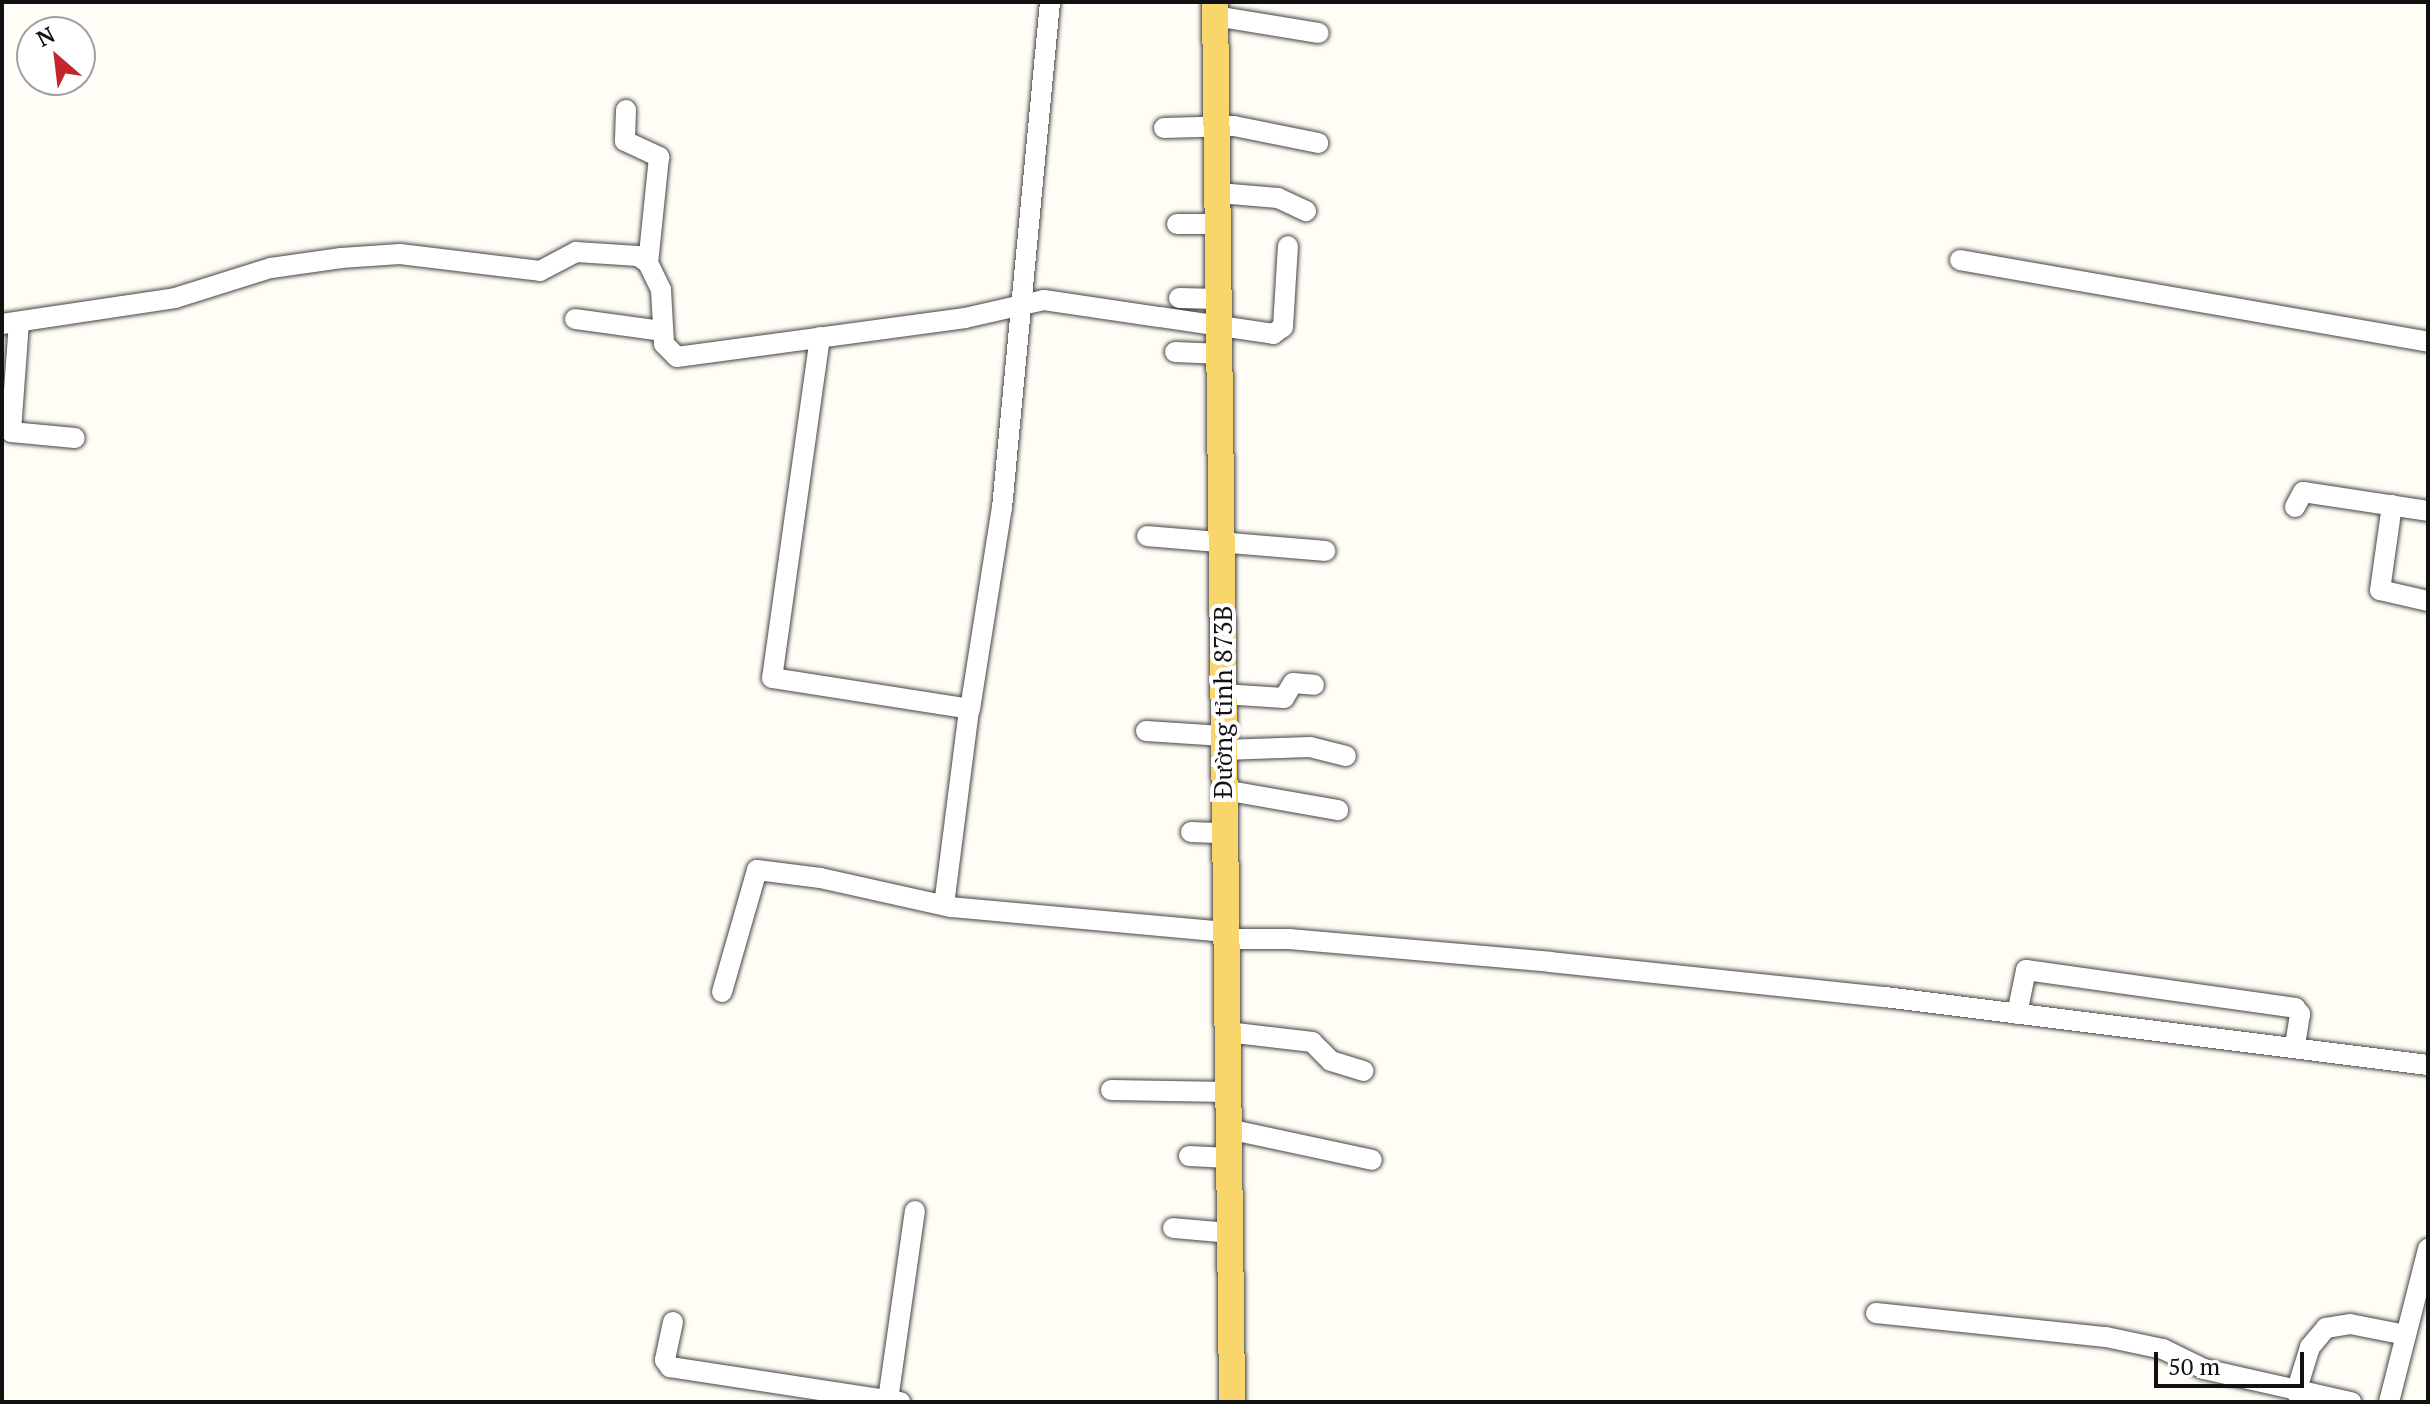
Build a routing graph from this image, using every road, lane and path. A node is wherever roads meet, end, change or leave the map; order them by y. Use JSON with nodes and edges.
{"nodes":[{"id":1,"x":1050,"y":2,"type":"edge"},
{"id":2,"x":1215,"y":9,"type":"edge"},
{"id":3,"x":1319,"y":33,"type":"dead end"},
{"id":4,"x":626,"y":110,"type":"dead end"},
{"id":5,"x":1218,"y":125,"type":"junction"},
{"id":6,"x":1164,"y":128,"type":"dead end"},
{"id":7,"x":1318,"y":143,"type":"dead end"},
{"id":8,"x":1219,"y":193,"type":"junction"},
{"id":9,"x":1306,"y":211,"type":"dead end"},
{"id":10,"x":1177,"y":224,"type":"dead end"},
{"id":11,"x":1220,"y":224,"type":"junction"},
{"id":12,"x":1288,"y":246,"type":"dead end"},
{"id":13,"x":1960,"y":260,"type":"dead end"},
{"id":14,"x":648,"y":263,"type":"junction"},
{"id":15,"x":1179,"y":298,"type":"dead end"},
{"id":16,"x":1221,"y":299,"type":"junction"},
{"id":17,"x":1022,"y":303,"type":"junction"},
{"id":18,"x":575,"y":319,"type":"dead end"},
{"id":19,"x":10,"y":323,"type":"edge"},
{"id":20,"x":1221,"y":327,"type":"junction"},
{"id":21,"x":662,"y":331,"type":"junction"},
{"id":22,"x":820,"y":337,"type":"junction"},
{"id":23,"x":2428,"y":342,"type":"edge"},
{"id":24,"x":1175,"y":352,"type":"dead end"},
{"id":25,"x":1222,"y":354,"type":"junction"},
{"id":26,"x":75,"y":438,"type":"dead end"},
{"id":27,"x":2392,"y":505,"type":"junction"},
{"id":28,"x":2295,"y":507,"type":"dead end"},
{"id":29,"x":2428,"y":511,"type":"edge"},
{"id":30,"x":1147,"y":536,"type":"dead end"},
{"id":31,"x":1222,"y":540,"type":"junction"},
{"id":32,"x":1325,"y":551,"type":"dead end"},
{"id":33,"x":2428,"y":601,"type":"edge"},
{"id":34,"x":1314,"y":685,"type":"dead end"},
{"id":35,"x":1223,"y":694,"type":"junction"},
{"id":36,"x":969,"y":709,"type":"junction"},
{"id":37,"x":1146,"y":731,"type":"dead end"},
{"id":38,"x":1223,"y":743,"type":"junction"},
{"id":39,"x":1346,"y":756,"type":"dead end"},
{"id":40,"x":1224,"y":790,"type":"junction"},
{"id":41,"x":1338,"y":810,"type":"dead end"},
{"id":42,"x":1191,"y":832,"type":"dead end"},
{"id":43,"x":1224,"y":833,"type":"junction"},
{"id":44,"x":944,"y":905,"type":"junction"},
{"id":45,"x":1225,"y":936,"type":"junction"},
{"id":46,"x":722,"y":992,"type":"dead end"},
{"id":47,"x":2017,"y":1014,"type":"junction"},
{"id":48,"x":1227,"y":1032,"type":"junction"},
{"id":49,"x":2295,"y":1047,"type":"junction"},
{"id":50,"x":2428,"y":1065,"type":"edge"},
{"id":51,"x":1364,"y":1071,"type":"dead end"},
{"id":52,"x":1111,"y":1090,"type":"dead end"},
{"id":53,"x":1228,"y":1092,"type":"junction"},
{"id":54,"x":1228,"y":1129,"type":"junction"},
{"id":55,"x":1189,"y":1156,"type":"dead end"},
{"id":56,"x":1229,"y":1158,"type":"junction"},
{"id":57,"x":1372,"y":1160,"type":"dead end"},
{"id":58,"x":915,"y":1211,"type":"dead end"},
{"id":59,"x":1173,"y":1228,"type":"dead end"},
{"id":60,"x":1230,"y":1233,"type":"junction"},
{"id":61,"x":2428,"y":1251,"type":"edge"},
{"id":62,"x":1876,"y":1313,"type":"dead end"},
{"id":63,"x":673,"y":1322,"type":"dead end"},
{"id":64,"x":2406,"y":1335,"type":"junction"},
{"id":65,"x":2296,"y":1392,"type":"junction"},
{"id":66,"x":894,"y":1401,"type":"edge"},
{"id":67,"x":1232,"y":1402,"type":"edge"},
{"id":68,"x":2351,"y":1402,"type":"edge"},
{"id":69,"x":2389,"y":1402,"type":"edge"}],
"edges":[{"from":1,"to":17,"type":"street"},
{"from":2,"to":3,"type":"street"},
{"from":2,"to":5,"type":"main road","name":"Đường tỉnh 873B"},
{"from":4,"to":14,"type":"street"},
{"from":5,"to":6,"type":"street"},
{"from":5,"to":7,"type":"street"},
{"from":5,"to":8,"type":"main road","name":"Đường tỉnh 873B"},
{"from":8,"to":9,"type":"street"},
{"from":8,"to":11,"type":"main road","name":"Đường tỉnh 873B"},
{"from":10,"to":11,"type":"street"},
{"from":11,"to":16,"type":"main road","name":"Đường tỉnh 873B"},
{"from":12,"to":20,"type":"street"},
{"from":13,"to":23,"type":"street"},
{"from":14,"to":19,"type":"street"},
{"from":14,"to":21,"type":"street"},
{"from":15,"to":16,"type":"street"},
{"from":16,"to":20,"type":"main road","name":"Đường tỉnh 873B"},
{"from":17,"to":20,"type":"street"},
{"from":17,"to":22,"type":"street"},
{"from":17,"to":36,"type":"street"},
{"from":18,"to":21,"type":"street"},
{"from":19,"to":26,"type":"street"},
{"from":20,"to":25,"type":"main road","name":"Đường tỉnh 873B"},
{"from":21,"to":22,"type":"street"},
{"from":22,"to":36,"type":"street"},
{"from":24,"to":25,"type":"street"},
{"from":25,"to":31,"type":"main road","name":"Đường tỉnh 873B"},
{"from":27,"to":28,"type":"street"},
{"from":27,"to":29,"type":"street"},
{"from":27,"to":33,"type":"street"},
{"from":30,"to":31,"type":"street"},
{"from":31,"to":32,"type":"street"},
{"from":31,"to":35,"type":"main road","name":"Đường tỉnh 873B"},
{"from":34,"to":35,"type":"street"},
{"from":35,"to":38,"type":"main road","name":"Đường tỉnh 873B"},
{"from":36,"to":44,"type":"street"},
{"from":37,"to":38,"type":"street"},
{"from":38,"to":39,"type":"street"},
{"from":38,"to":40,"type":"main road","name":"Đường tỉnh 873B"},
{"from":40,"to":41,"type":"street"},
{"from":40,"to":43,"type":"main road","name":"Đường tỉnh 873B"},
{"from":42,"to":43,"type":"street"},
{"from":43,"to":45,"type":"main road","name":"Đường tỉnh 873B"},
{"from":44,"to":45,"type":"street"},
{"from":44,"to":46,"type":"street"},
{"from":45,"to":47,"type":"street"},
{"from":45,"to":48,"type":"main road","name":"Đường tỉnh 873B"},
{"from":47,"to":49,"type":"street"},
{"from":47,"to":49,"type":"street"},
{"from":48,"to":51,"type":"street"},
{"from":48,"to":53,"type":"main road","name":"Đường tỉnh 873B"},
{"from":49,"to":50,"type":"street"},
{"from":52,"to":53,"type":"street"},
{"from":53,"to":54,"type":"main road","name":"Đường tỉnh 873B"},
{"from":54,"to":56,"type":"main road","name":"Đường tỉnh 873B"},
{"from":54,"to":57,"type":"street"},
{"from":55,"to":56,"type":"street"},
{"from":56,"to":60,"type":"main road","name":"Đường tỉnh 873B"},
{"from":58,"to":66,"type":"street"},
{"from":59,"to":60,"type":"street"},
{"from":60,"to":67,"type":"main road","name":"Đường tỉnh 873B"},
{"from":61,"to":64,"type":"street"},
{"from":62,"to":65,"type":"street"},
{"from":63,"to":66,"type":"street"},
{"from":64,"to":65,"type":"street"},
{"from":64,"to":69,"type":"street"},
{"from":65,"to":68,"type":"street"}]}
